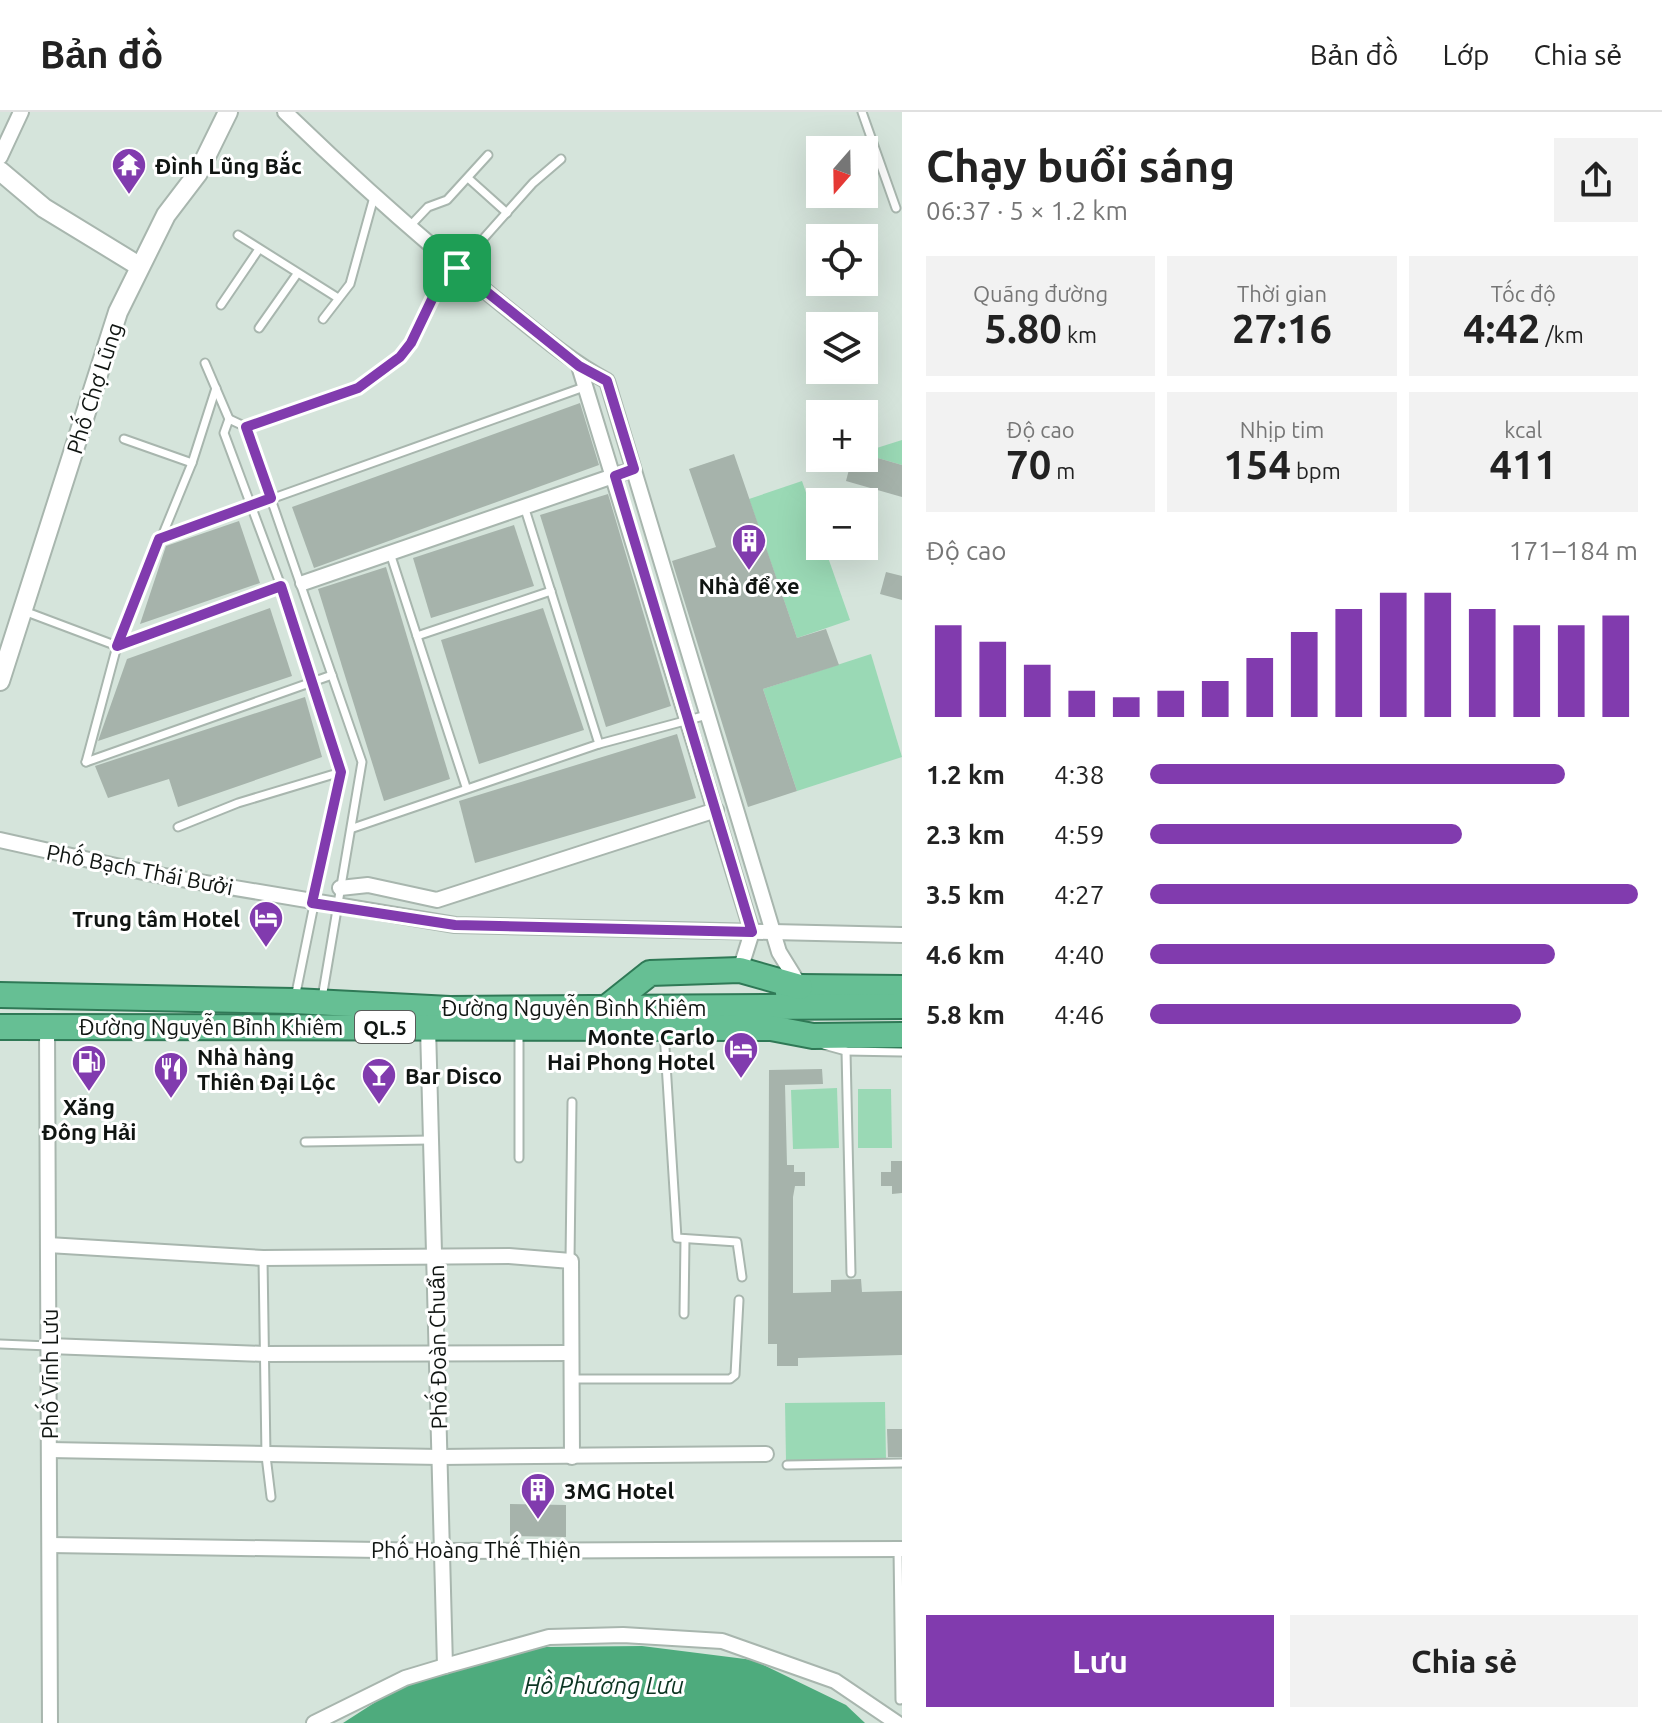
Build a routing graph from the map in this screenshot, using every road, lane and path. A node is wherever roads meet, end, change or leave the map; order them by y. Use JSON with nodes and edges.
{"nodes":[{"id":1,"x":21,"y":112,"type":"edge"},
{"id":2,"x":228,"y":112,"type":"edge"},
{"id":3,"x":285,"y":112,"type":"edge"},
{"id":4,"x":862,"y":112,"type":"edge"},
{"id":5,"x":488,"y":155,"type":"dead end"},
{"id":6,"x":0,"y":157,"type":"edge"},
{"id":7,"x":561,"y":159,"type":"dead end"},
{"id":8,"x":0,"y":171,"type":"edge"},
{"id":9,"x":468,"y":178,"type":"junction"},
{"id":10,"x":374,"y":197,"type":"junction"},
{"id":11,"x":896,"y":208,"type":"dead end"},
{"id":12,"x":507,"y":213,"type":"junction"},
{"id":13,"x":410,"y":226,"type":"junction"},
{"id":14,"x":238,"y":235,"type":"dead end"},
{"id":15,"x":259,"y":249,"type":"junction"},
{"id":16,"x":139,"y":266,"type":"junction"},
{"id":17,"x":457,"y":268,"type":"junction"},
{"id":18,"x":297,"y":274,"type":"junction"},
{"id":19,"x":338,"y":298,"type":"junction"},
{"id":20,"x":221,"y":305,"type":"dead end"},
{"id":21,"x":323,"y":319,"type":"dead end"},
{"id":22,"x":259,"y":328,"type":"dead end"},
{"id":23,"x":205,"y":363,"type":"dead end"},
{"id":24,"x":579,"y":366,"type":"junction"},
{"id":25,"x":584,"y":387,"type":"junction"},
{"id":26,"x":216,"y":388,"type":"junction"},
{"id":27,"x":229,"y":419,"type":"junction"},
{"id":28,"x":246,"y":427,"type":"junction"},
{"id":29,"x":124,"y":439,"type":"dead end"},
{"id":30,"x":192,"y":463,"type":"junction"},
{"id":31,"x":634,"y":469,"type":"junction"},
{"id":32,"x":615,"y":476,"type":"junction"},
{"id":33,"x":271,"y":498,"type":"junction"},
{"id":34,"x":249,"y":505,"type":"junction"},
{"id":35,"x":524,"y":506,"type":"junction"},
{"id":36,"x":159,"y":539,"type":"junction"},
{"id":37,"x":390,"y":553,"type":"junction"},
{"id":38,"x":303,"y":583,"type":"junction"},
{"id":39,"x":281,"y":586,"type":"junction"},
{"id":40,"x":551,"y":591,"type":"junction"},
{"id":41,"x":24,"y":611,"type":"junction"},
{"id":42,"x":417,"y":636,"type":"junction"},
{"id":43,"x":117,"y":646,"type":"junction"},
{"id":44,"x":332,"y":675,"type":"junction"},
{"id":45,"x":0,"y":681,"type":"edge"},
{"id":46,"x":313,"y":682,"type":"junction"},
{"id":47,"x":709,"y":714,"type":"junction"},
{"id":48,"x":690,"y":720,"type":"junction"},
{"id":49,"x":599,"y":744,"type":"junction"},
{"id":50,"x":341,"y":772,"type":"junction"},
{"id":51,"x":466,"y":787,"type":"junction"},
{"id":52,"x":716,"y":810,"type":"junction"},
{"id":53,"x":178,"y":827,"type":"dead end"},
{"id":54,"x":353,"y":828,"type":"junction"},
{"id":55,"x":0,"y":840,"type":"edge"},
{"id":56,"x":340,"y":888,"type":"junction"},
{"id":57,"x":312,"y":903,"type":"junction"},
{"id":58,"x":335,"y":906,"type":"junction"},
{"id":59,"x":752,"y":932,"type":"junction"},
{"id":60,"x":775,"y":935,"type":"junction"},
{"id":61,"x":902,"y":935,"type":"edge"},
{"id":62,"x":740,"y":970,"type":"junction"},
{"id":63,"x":800,"y":987,"type":"junction"},
{"id":64,"x":902,"y":988,"type":"edge"},
{"id":65,"x":0,"y":995,"type":"edge"},
{"id":66,"x":294,"y":1001,"type":"junction"},
{"id":67,"x":322,"y":1002,"type":"junction"},
{"id":68,"x":902,"y":1006,"type":"edge"},
{"id":69,"x":606,"y":1008,"type":"junction"},
{"id":70,"x":768,"y":1017,"type":"junction"},
{"id":71,"x":902,"y":1023,"type":"edge"},
{"id":72,"x":47,"y":1025,"type":"junction"},
{"id":73,"x":0,"y":1027,"type":"edge"},
{"id":74,"x":428,"y":1027,"type":"junction"},
{"id":75,"x":519,"y":1028,"type":"junction"},
{"id":76,"x":664,"y":1030,"type":"junction"},
{"id":77,"x":902,"y":1035,"type":"edge"},
{"id":78,"x":813,"y":1036,"type":"junction"},
{"id":79,"x":846,"y":1051,"type":"junction"},
{"id":80,"x":902,"y":1052,"type":"edge"},
{"id":81,"x":572,"y":1102,"type":"dead end"},
{"id":82,"x":432,"y":1140,"type":"junction"},
{"id":83,"x":305,"y":1142,"type":"dead end"},
{"id":84,"x":519,"y":1158,"type":"dead end"},
{"id":85,"x":685,"y":1239,"type":"junction"},
{"id":86,"x":48,"y":1245,"type":"junction"},
{"id":87,"x":435,"y":1255,"type":"junction"},
{"id":88,"x":263,"y":1258,"type":"junction"},
{"id":89,"x":571,"y":1261,"type":"junction"},
{"id":90,"x":851,"y":1273,"type":"dead end"},
{"id":91,"x":742,"y":1277,"type":"dead end"},
{"id":92,"x":739,"y":1300,"type":"dead end"},
{"id":93,"x":684,"y":1314,"type":"dead end"},
{"id":94,"x":0,"y":1344,"type":"edge"},
{"id":95,"x":49,"y":1346,"type":"junction"},
{"id":96,"x":437,"y":1351,"type":"junction"},
{"id":97,"x":569,"y":1353,"type":"junction"},
{"id":98,"x":265,"y":1354,"type":"junction"},
{"id":99,"x":569,"y":1379,"type":"junction"},
{"id":100,"x":49,"y":1450,"type":"junction"},
{"id":101,"x":766,"y":1454,"type":"dead end"},
{"id":102,"x":266,"y":1456,"type":"junction"},
{"id":103,"x":440,"y":1457,"type":"junction"},
{"id":104,"x":572,"y":1457,"type":"junction"},
{"id":105,"x":902,"y":1463,"type":"edge"},
{"id":106,"x":787,"y":1465,"type":"dead end"},
{"id":107,"x":271,"y":1497,"type":"dead end"},
{"id":108,"x":50,"y":1545,"type":"junction"},
{"id":109,"x":900,"y":1549,"type":"edge"},
{"id":110,"x":442,"y":1551,"type":"junction"},
{"id":111,"x":445,"y":1666,"type":"junction"},
{"id":112,"x":900,"y":1700,"type":"dead end"},
{"id":113,"x":50,"y":1723,"type":"edge"},
{"id":114,"x":314,"y":1723,"type":"edge"},
{"id":115,"x":897,"y":1723,"type":"edge"}],
"edges":[{"from":1,"to":6,"type":"street"},
{"from":2,"to":16,"type":"street","name":"Phố Chợ Lũng"},
{"from":3,"to":10,"type":"street"},
{"from":4,"to":11,"type":"lane"},
{"from":5,"to":9,"type":"lane"},
{"from":7,"to":12,"type":"lane"},
{"from":8,"to":16,"type":"street"},
{"from":9,"to":12,"type":"lane"},
{"from":9,"to":13,"type":"lane"},
{"from":10,"to":13,"type":"street"},
{"from":10,"to":19,"type":"lane"},
{"from":12,"to":17,"type":"lane"},
{"from":13,"to":17,"type":"street"},
{"from":14,"to":15,"type":"lane"},
{"from":15,"to":18,"type":"lane"},
{"from":15,"to":20,"type":"lane"},
{"from":16,"to":41,"type":"street","name":"Phố Chợ Lũng"},
{"from":17,"to":24,"type":"street"},
{"from":17,"to":28,"type":"lane"},
{"from":18,"to":19,"type":"lane"},
{"from":18,"to":22,"type":"lane"},
{"from":19,"to":21,"type":"lane"},
{"from":23,"to":26,"type":"lane"},
{"from":24,"to":25,"type":"street"},
{"from":24,"to":31,"type":"street"},
{"from":25,"to":32,"type":"street"},
{"from":25,"to":33,"type":"lane"},
{"from":26,"to":27,"type":"lane"},
{"from":26,"to":30,"type":"lane"},
{"from":27,"to":28,"type":"lane"},
{"from":27,"to":34,"type":"lane"},
{"from":28,"to":33,"type":"lane"},
{"from":29,"to":30,"type":"lane"},
{"from":30,"to":36,"type":"lane"},
{"from":31,"to":32,"type":"street"},
{"from":31,"to":47,"type":"street"},
{"from":32,"to":35,"type":"street"},
{"from":32,"to":48,"type":"street"},
{"from":33,"to":34,"type":"lane"},
{"from":33,"to":38,"type":"lane"},
{"from":34,"to":36,"type":"lane"},
{"from":34,"to":39,"type":"lane"},
{"from":35,"to":37,"type":"street"},
{"from":35,"to":40,"type":"lane"},
{"from":36,"to":43,"type":"lane"},
{"from":37,"to":38,"type":"street"},
{"from":37,"to":42,"type":"lane"},
{"from":38,"to":44,"type":"lane"},
{"from":39,"to":43,"type":"lane"},
{"from":39,"to":46,"type":"lane"},
{"from":40,"to":42,"type":"lane"},
{"from":40,"to":49,"type":"lane"},
{"from":41,"to":43,"type":"lane"},
{"from":41,"to":45,"type":"street","name":"Phố Chợ Lũng"},
{"from":42,"to":51,"type":"lane"},
{"from":43,"to":46,"type":"lane"},
{"from":44,"to":46,"type":"lane"},
{"from":44,"to":54,"type":"lane"},
{"from":46,"to":50,"type":"lane"},
{"from":47,"to":48,"type":"lane"},
{"from":47,"to":60,"type":"street"},
{"from":48,"to":49,"type":"lane"},
{"from":48,"to":52,"type":"street"},
{"from":49,"to":51,"type":"lane"},
{"from":50,"to":53,"type":"lane"},
{"from":50,"to":57,"type":"lane"},
{"from":51,"to":54,"type":"lane"},
{"from":52,"to":56,"type":"street"},
{"from":52,"to":59,"type":"street"},
{"from":54,"to":56,"type":"lane"},
{"from":55,"to":57,"type":"street","name":"Phố Bạch Thái Bưởi"},
{"from":56,"to":58,"type":"lane"},
{"from":57,"to":58,"type":"street","name":"Phố Bạch Thái Bưởi"},
{"from":57,"to":66,"type":"lane"},
{"from":58,"to":59,"type":"street","name":"Phố Bạch Thái Bưởi"},
{"from":58,"to":67,"type":"lane"},
{"from":59,"to":60,"type":"street","name":"Phố Bạch Thái Bưởi"},
{"from":59,"to":62,"type":"street"},
{"from":60,"to":61,"type":"street","name":"Phố Bạch Thái Bưởi"},
{"from":60,"to":63,"type":"street"},
{"from":62,"to":63,"type":"highway"},
{"from":62,"to":69,"type":"highway"},
{"from":63,"to":64,"type":"highway","name":"Đường Nguyễn Bỉnh Khiêm","number":"QL.5"},
{"from":63,"to":70,"type":"highway","name":"Đường Nguyễn Bỉnh Khiêm","number":"QL.5"},
{"from":65,"to":66,"type":"highway","name":"Đường Nguyễn Bình Khiêm","number":"QL.5"},
{"from":66,"to":67,"type":"highway","name":"Đường Nguyễn Bình Khiêm","number":"QL.5"},
{"from":67,"to":69,"type":"highway","name":"Đường Nguyễn Bình Khiêm","number":"QL.5"},
{"from":68,"to":70,"type":"highway","number":"QL.5"},
{"from":69,"to":70,"type":"highway","name":"Đường Nguyễn Bình Khiêm","number":"QL.5"},
{"from":70,"to":71,"type":"highway","number":"QL.5"},
{"from":70,"to":76,"type":"highway","name":"Đường Nguyễn Bỉnh Khiêm","number":"QL.5"},
{"from":70,"to":78,"type":"highway","name":"Đường Nguyễn Bỉnh Khiêm","number":"QL.5"},
{"from":72,"to":73,"type":"highway","name":"Đường Nguyễn Bỉnh Khiêm","number":"QL.5"},
{"from":72,"to":74,"type":"highway","name":"Đường Nguyễn Bỉnh Khiêm","number":"QL.5"},
{"from":72,"to":86,"type":"street","name":"Phố Vĩnh Lưu"},
{"from":74,"to":75,"type":"highway","name":"Đường Nguyễn Bỉnh Khiêm","number":"QL.5"},
{"from":74,"to":82,"type":"street","name":"Phố Đoàn Chuẩn"},
{"from":75,"to":76,"type":"highway","name":"Đường Nguyễn Bỉnh Khiêm","number":"QL.5"},
{"from":75,"to":84,"type":"lane"},
{"from":76,"to":85,"type":"lane"},
{"from":77,"to":78,"type":"highway","name":"Đường Nguyễn Bỉnh Khiêm","number":"QL.5"},
{"from":78,"to":79,"type":"lane"},
{"from":79,"to":80,"type":"lane"},
{"from":79,"to":90,"type":"lane"},
{"from":81,"to":89,"type":"lane"},
{"from":82,"to":83,"type":"lane"},
{"from":82,"to":87,"type":"street","name":"Phố Đoàn Chuẩn"},
{"from":85,"to":91,"type":"lane"},
{"from":85,"to":93,"type":"lane"},
{"from":86,"to":88,"type":"street"},
{"from":86,"to":95,"type":"street","name":"Phố Vĩnh Lưu"},
{"from":87,"to":88,"type":"street"},
{"from":87,"to":89,"type":"street"},
{"from":87,"to":96,"type":"street","name":"Phố Đoàn Chuẩn"},
{"from":88,"to":98,"type":"lane"},
{"from":89,"to":97,"type":"street"},
{"from":92,"to":99,"type":"lane"},
{"from":94,"to":95,"type":"lane"},
{"from":95,"to":98,"type":"street"},
{"from":95,"to":100,"type":"street","name":"Phố Vĩnh Lưu"},
{"from":96,"to":97,"type":"street"},
{"from":96,"to":98,"type":"street"},
{"from":96,"to":103,"type":"street","name":"Phố Đoàn Chuẩn"},
{"from":97,"to":99,"type":"street"},
{"from":98,"to":102,"type":"lane"},
{"from":99,"to":104,"type":"street"},
{"from":100,"to":102,"type":"street"},
{"from":100,"to":108,"type":"street","name":"Phố Vĩnh Lưu"},
{"from":101,"to":104,"type":"street"},
{"from":102,"to":103,"type":"street"},
{"from":102,"to":107,"type":"lane"},
{"from":103,"to":104,"type":"street"},
{"from":103,"to":110,"type":"street","name":"Phố Đoàn Chuẩn"},
{"from":105,"to":106,"type":"lane"},
{"from":108,"to":110,"type":"street","name":"Phố Hoàng Thế Thiện"},
{"from":108,"to":113,"type":"street","name":"Phố Vĩnh Lưu"},
{"from":109,"to":110,"type":"street","name":"Phố Hoàng Thế Thiện"},
{"from":109,"to":112,"type":"lane"},
{"from":110,"to":111,"type":"street","name":"Phố Đoàn Chuẩn"},
{"from":111,"to":114,"type":"street"},
{"from":111,"to":115,"type":"street"}]}
